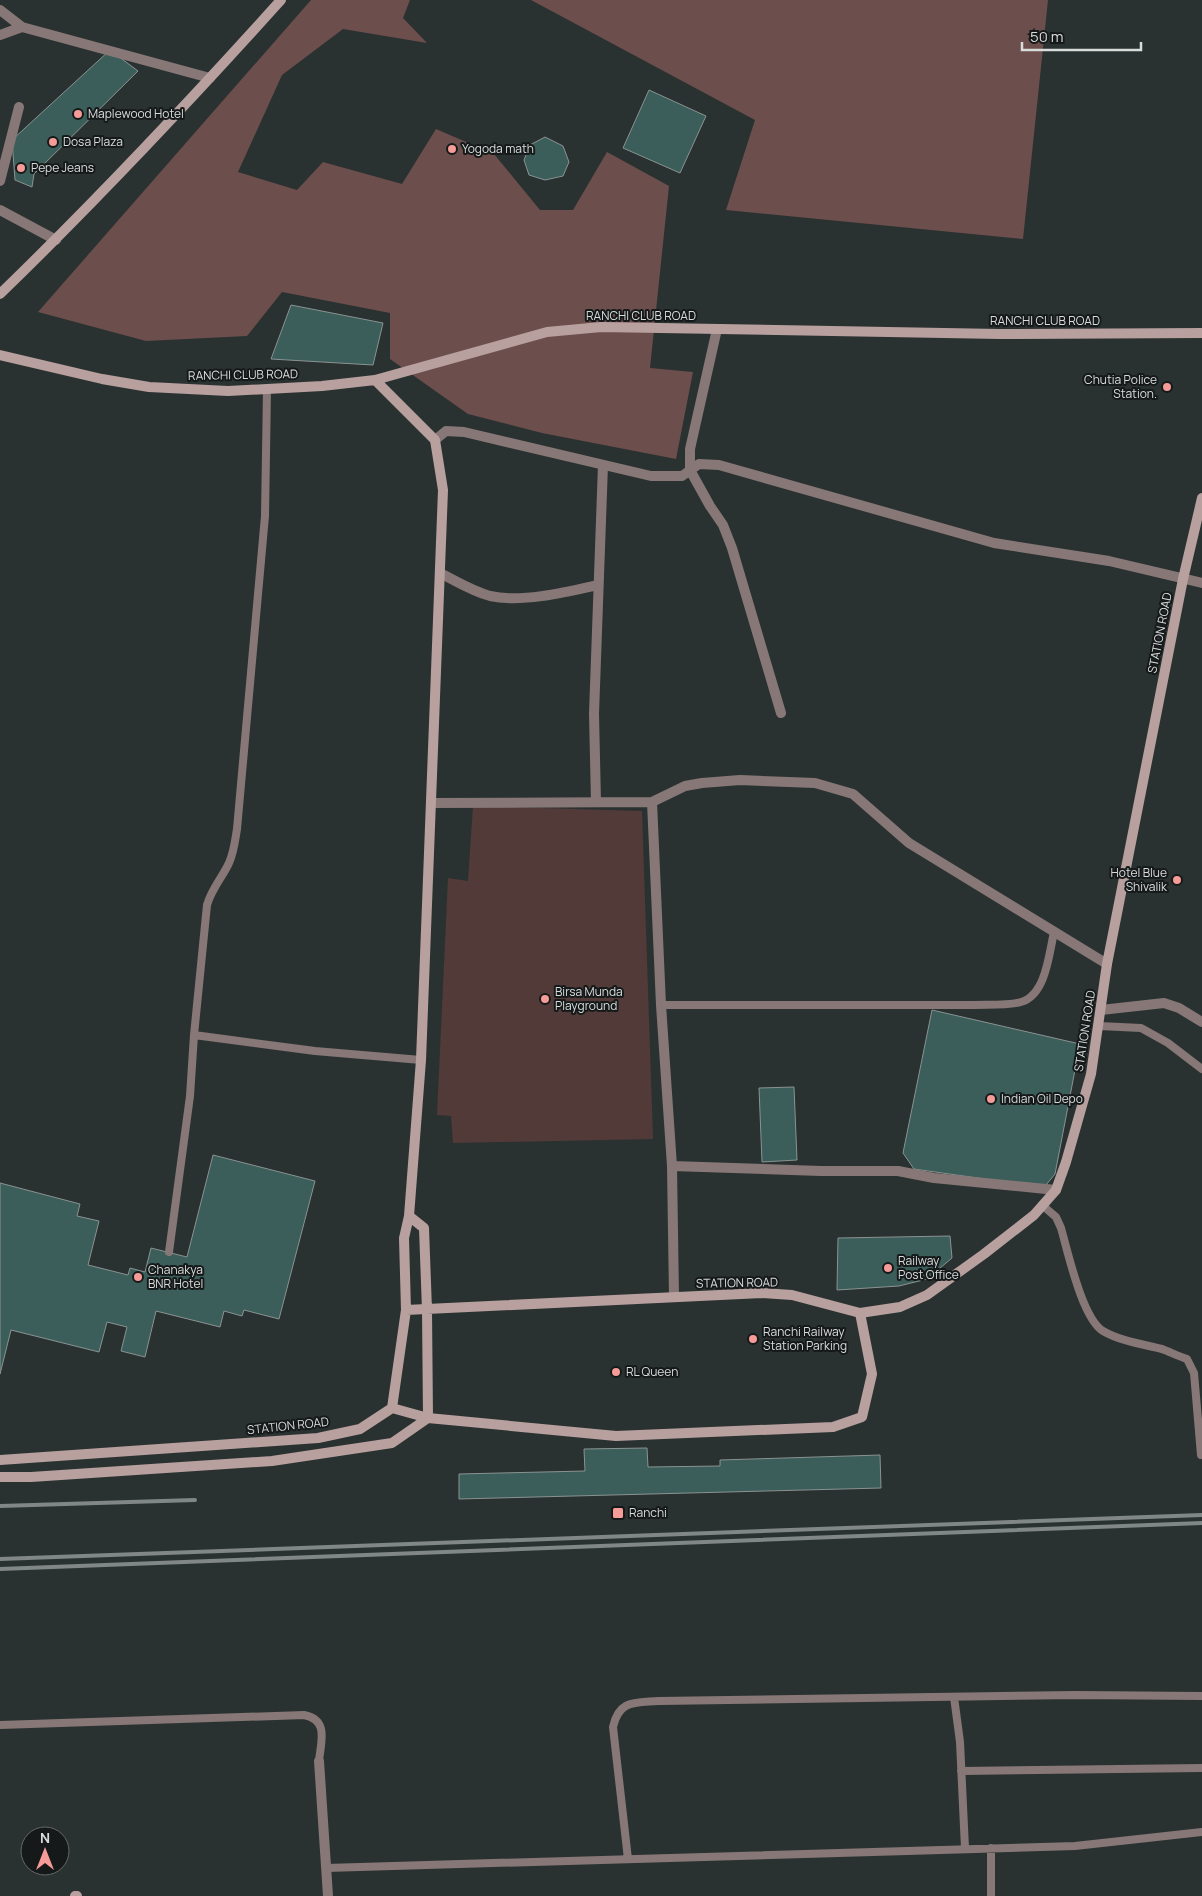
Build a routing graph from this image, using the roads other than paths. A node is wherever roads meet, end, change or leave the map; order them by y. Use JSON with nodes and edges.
{"nodes":[{"id":1,"x":281,"y":0,"type":"edge"},
{"id":2,"x":0,"y":10,"type":"edge"},
{"id":3,"x":22,"y":27,"type":"junction"},
{"id":4,"x":0,"y":35,"type":"edge"},
{"id":5,"x":210,"y":78,"type":"junction"},
{"id":6,"x":19,"y":107,"type":"dead end"},
{"id":7,"x":4,"y":151,"type":"edge"},
{"id":8,"x":0,"y":181,"type":"edge"},
{"id":9,"x":0,"y":210,"type":"edge"},
{"id":10,"x":56,"y":240,"type":"junction"},
{"id":11,"x":0,"y":294,"type":"edge"},
{"id":12,"x":717,"y":329,"type":"junction"},
{"id":13,"x":1202,"y":333,"type":"edge"},
{"id":14,"x":0,"y":355,"type":"edge"},
{"id":15,"x":375,"y":380,"type":"junction"},
{"id":16,"x":267,"y":389,"type":"junction"},
{"id":17,"x":435,"y":440,"type":"junction"},
{"id":18,"x":603,"y":465,"type":"junction"},
{"id":19,"x":690,"y":470,"type":"junction"},
{"id":20,"x":1202,"y":498,"type":"edge"},
{"id":21,"x":440,"y":573,"type":"junction"},
{"id":22,"x":1183,"y":579,"type":"junction"},
{"id":23,"x":1202,"y":583,"type":"edge"},
{"id":24,"x":598,"y":585,"type":"junction"},
{"id":25,"x":781,"y":713,"type":"dead end"},
{"id":26,"x":596,"y":802,"type":"junction"},
{"id":27,"x":652,"y":802,"type":"junction"},
{"id":28,"x":431,"y":803,"type":"junction"},
{"id":29,"x":1054,"y":932,"type":"junction"},
{"id":30,"x":1107,"y":964,"type":"junction"},
{"id":31,"x":660,"y":1005,"type":"junction"},
{"id":32,"x":1102,"y":1010,"type":"junction"},
{"id":33,"x":1202,"y":1022,"type":"edge"},
{"id":34,"x":1099,"y":1026,"type":"junction"},
{"id":35,"x":194,"y":1035,"type":"junction"},
{"id":36,"x":421,"y":1060,"type":"junction"},
{"id":37,"x":1202,"y":1069,"type":"edge"},
{"id":38,"x":672,"y":1166,"type":"junction"},
{"id":39,"x":1056,"y":1190,"type":"junction"},
{"id":40,"x":1042,"y":1205,"type":"junction"},
{"id":41,"x":409,"y":1216,"type":"junction"},
{"id":42,"x":169,"y":1252,"type":"dead end"},
{"id":43,"x":674,"y":1298,"type":"junction"},
{"id":44,"x":406,"y":1310,"type":"junction"},
{"id":45,"x":427,"y":1310,"type":"junction"},
{"id":46,"x":860,"y":1313,"type":"junction"},
{"id":47,"x":392,"y":1408,"type":"junction"},
{"id":48,"x":428,"y":1418,"type":"junction"},
{"id":49,"x":1201,"y":1455,"type":"edge"},
{"id":50,"x":0,"y":1460,"type":"edge"},
{"id":51,"x":0,"y":1477,"type":"edge"},
{"id":52,"x":1202,"y":1696,"type":"edge"},
{"id":53,"x":954,"y":1697,"type":"junction"},
{"id":54,"x":0,"y":1725,"type":"edge"},
{"id":55,"x":319,"y":1761,"type":"joint"},
{"id":56,"x":1202,"y":1768,"type":"edge"},
{"id":57,"x":961,"y":1770,"type":"junction"},
{"id":58,"x":1202,"y":1832,"type":"edge"},
{"id":59,"x":965,"y":1848,"type":"junction"},
{"id":60,"x":991,"y":1848,"type":"junction"},
{"id":61,"x":628,"y":1859,"type":"junction"},
{"id":62,"x":326,"y":1868,"type":"junction"},
{"id":63,"x":328,"y":1896,"type":"edge"},
{"id":64,"x":991,"y":1896,"type":"edge"}],
"edges":[{"from":1,"to":5,"type":"street"},
{"from":2,"to":3,"type":"street"},
{"from":3,"to":4,"type":"street"},
{"from":3,"to":5,"type":"street"},
{"from":5,"to":10,"type":"street"},
{"from":6,"to":7,"type":"street"},
{"from":7,"to":8,"type":"street"},
{"from":9,"to":10,"type":"street"},
{"from":10,"to":11,"type":"street"},
{"from":12,"to":13,"type":"street","name":"RANCHI CLUB ROAD"},
{"from":12,"to":15,"type":"street","name":"RANCHI CLUB ROAD"},
{"from":12,"to":19,"type":"street"},
{"from":14,"to":16,"type":"street","name":"RANCHI CLUB ROAD"},
{"from":15,"to":16,"type":"street","name":"RANCHI CLUB ROAD"},
{"from":15,"to":17,"type":"street"},
{"from":16,"to":35,"type":"lane"},
{"from":17,"to":18,"type":"street"},
{"from":17,"to":21,"type":"street"},
{"from":18,"to":19,"type":"street"},
{"from":18,"to":24,"type":"street"},
{"from":19,"to":22,"type":"street"},
{"from":19,"to":25,"type":"street"},
{"from":20,"to":22,"type":"street","name":"STATION ROAD"},
{"from":21,"to":24,"type":"street"},
{"from":21,"to":28,"type":"street"},
{"from":22,"to":23,"type":"street"},
{"from":22,"to":30,"type":"street","name":"STATION ROAD"},
{"from":24,"to":26,"type":"street"},
{"from":26,"to":27,"type":"street"},
{"from":26,"to":28,"type":"street"},
{"from":27,"to":29,"type":"street"},
{"from":27,"to":31,"type":"street"},
{"from":28,"to":36,"type":"street"},
{"from":29,"to":30,"type":"street"},
{"from":29,"to":31,"type":"lane"},
{"from":30,"to":32,"type":"street","name":"STATION ROAD"},
{"from":31,"to":38,"type":"street"},
{"from":32,"to":33,"type":"street"},
{"from":32,"to":34,"type":"street","name":"STATION ROAD"},
{"from":34,"to":37,"type":"lane"},
{"from":34,"to":39,"type":"street","name":"STATION ROAD"},
{"from":35,"to":36,"type":"lane"},
{"from":35,"to":42,"type":"lane"},
{"from":36,"to":41,"type":"street"},
{"from":38,"to":39,"type":"street"},
{"from":38,"to":43,"type":"street"},
{"from":39,"to":40,"type":"street","name":"STATION ROAD"},
{"from":40,"to":46,"type":"street","name":"STATION ROAD"},
{"from":40,"to":49,"type":"lane"},
{"from":41,"to":44,"type":"street"},
{"from":41,"to":45,"type":"street"},
{"from":43,"to":45,"type":"street","name":"STATION ROAD"},
{"from":43,"to":46,"type":"street","name":"STATION ROAD"},
{"from":44,"to":45,"type":"street","name":"STATION ROAD"},
{"from":44,"to":47,"type":"street"},
{"from":45,"to":48,"type":"street"},
{"from":46,"to":48,"type":"street"},
{"from":47,"to":48,"type":"street"},
{"from":47,"to":50,"type":"street","name":"STATION ROAD"},
{"from":48,"to":51,"type":"street"},
{"from":52,"to":53,"type":"lane"},
{"from":53,"to":57,"type":"lane"},
{"from":53,"to":61,"type":"lane"},
{"from":54,"to":55,"type":"lane"},
{"from":55,"to":62,"type":"street"},
{"from":56,"to":57,"type":"lane"},
{"from":57,"to":59,"type":"lane"},
{"from":58,"to":60,"type":"lane"},
{"from":59,"to":60,"type":"lane"},
{"from":59,"to":61,"type":"lane"},
{"from":60,"to":64,"type":"lane"},
{"from":61,"to":62,"type":"lane"},
{"from":62,"to":63,"type":"street"}]}
